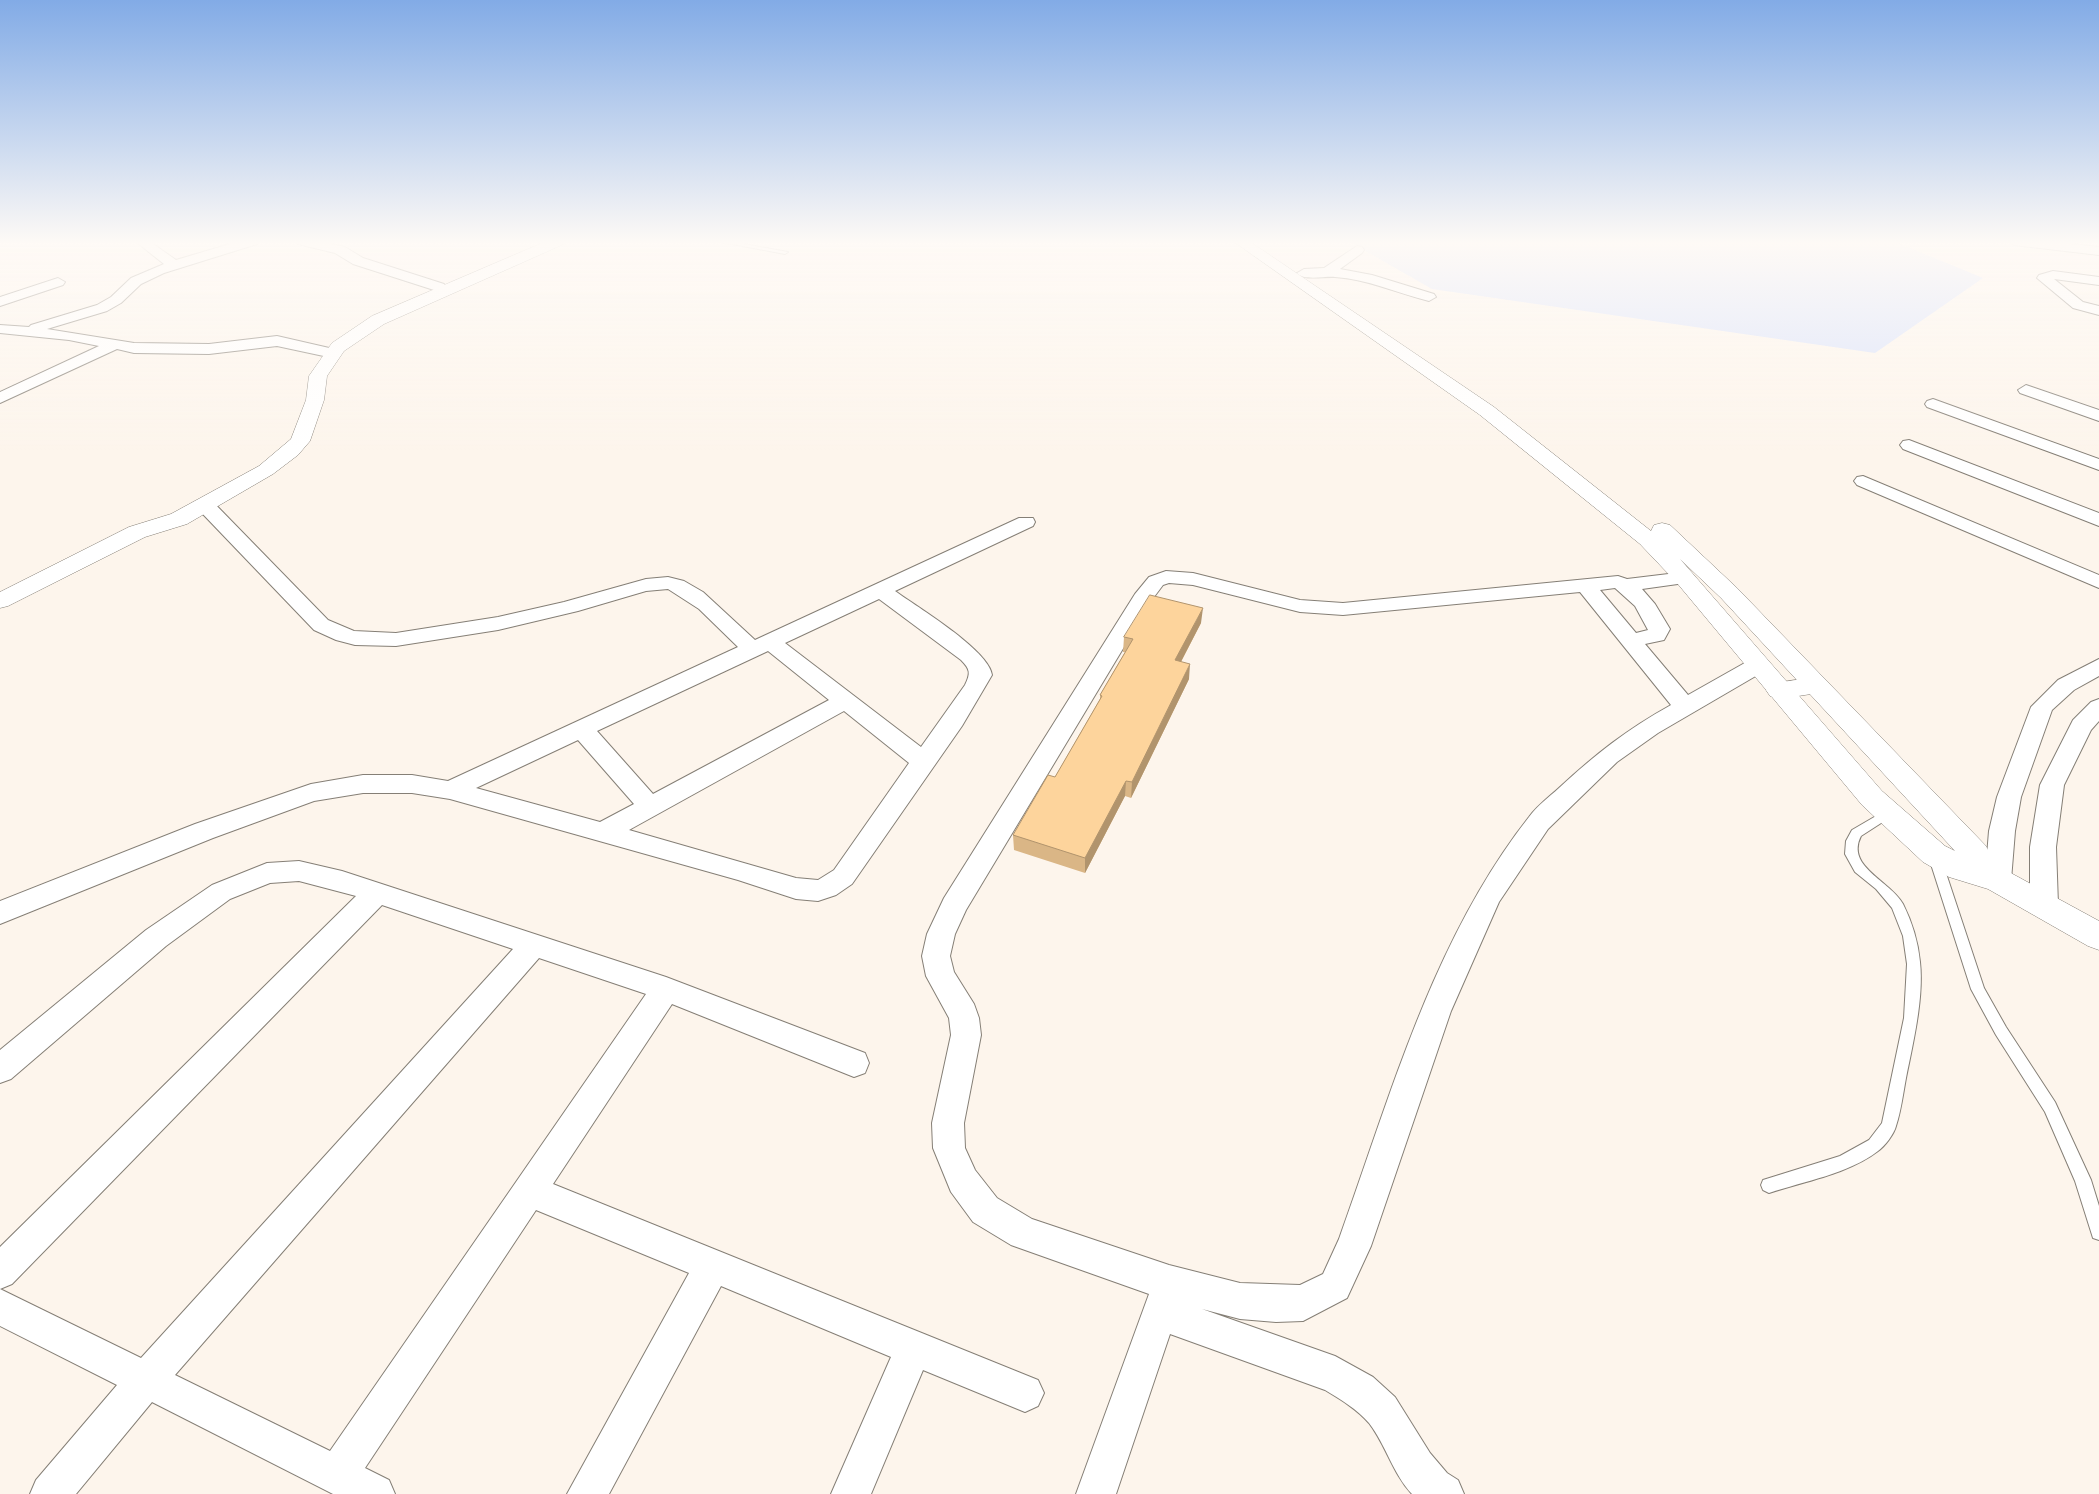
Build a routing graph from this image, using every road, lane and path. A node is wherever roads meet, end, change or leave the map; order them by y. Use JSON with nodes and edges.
{"nodes":[{"id":1,"x":92,"y":311,"type":"edge"},
{"id":2,"x":400,"y":311,"type":"edge"},
{"id":3,"x":1343,"y":311,"type":"edge"},
{"id":4,"x":1359,"y":311,"type":"edge"},
{"id":5,"x":0,"y":329,"type":"edge"},
{"id":6,"x":21,"y":331,"type":"junction"},
{"id":7,"x":0,"y":337,"type":"edge"},
{"id":8,"x":112,"y":346,"type":"junction"},
{"id":9,"x":333,"y":353,"type":"junction"},
{"id":10,"x":2026,"y":390,"type":"dead end"},
{"id":11,"x":0,"y":398,"type":"edge"},
{"id":12,"x":1933,"y":404,"type":"dead end"},
{"id":13,"x":2099,"y":416,"type":"edge"},
{"id":14,"x":1909,"y":446,"type":"dead end"},
{"id":15,"x":2099,"y":465,"type":"edge"},
{"id":16,"x":1863,"y":481,"type":"dead end"},
{"id":17,"x":206,"y":505,"type":"junction"},
{"id":18,"x":179,"y":519,"type":"junction"},
{"id":19,"x":2099,"y":520,"type":"edge"},
{"id":20,"x":1026,"y":522,"type":"dead end"},
{"id":21,"x":1685,"y":578,"type":"junction"},
{"id":22,"x":2099,"y":582,"type":"edge"},
{"id":23,"x":1585,"y":585,"type":"junction"},
{"id":24,"x":1626,"y":585,"type":"junction"},
{"id":25,"x":880,"y":590,"type":"junction"},
{"id":26,"x":0,"y":601,"type":"edge"},
{"id":27,"x":0,"y":620,"type":"edge"},
{"id":28,"x":1633,"y":642,"type":"junction"},
{"id":29,"x":761,"y":645,"type":"junction"},
{"id":30,"x":1758,"y":665,"type":"junction"},
{"id":31,"x":2099,"y":666,"type":"edge"},
{"id":32,"x":1815,"y":686,"type":"junction"},
{"id":33,"x":1780,"y":690,"type":"junction"},
{"id":34,"x":846,"y":701,"type":"junction"},
{"id":35,"x":1685,"y":707,"type":"junction"},
{"id":36,"x":2099,"y":707,"type":"edge"},
{"id":37,"x":581,"y":729,"type":"junction"},
{"id":38,"x":923,"y":761,"type":"junction"},
{"id":39,"x":450,"y":790,"type":"junction"},
{"id":40,"x":650,"y":806,"type":"junction"},
{"id":41,"x":1888,"y":813,"type":"junction"},
{"id":42,"x":603,"y":832,"type":"junction"},
{"id":43,"x":1934,"y":854,"type":"junction"},
{"id":44,"x":1991,"y":878,"type":"junction"},
{"id":45,"x":376,"y":893,"type":"junction"},
{"id":46,"x":2044,"y":905,"type":"junction"},
{"id":47,"x":0,"y":913,"type":"edge"},
{"id":48,"x":2099,"y":936,"type":"edge"},
{"id":49,"x":534,"y":945,"type":"junction"},
{"id":50,"x":666,"y":989,"type":"junction"},
{"id":51,"x":854,"y":1063,"type":"dead end"},
{"id":52,"x":0,"y":1069,"type":"edge"},
{"id":53,"x":1769,"y":1185,"type":"dead end"},
{"id":54,"x":529,"y":1191,"type":"junction"},
{"id":55,"x":2099,"y":1232,"type":"edge"},
{"id":56,"x":713,"y":1265,"type":"junction"},
{"id":57,"x":0,"y":1272,"type":"edge"},
{"id":58,"x":1164,"y":1297,"type":"junction"},
{"id":59,"x":0,"y":1307,"type":"edge"},
{"id":60,"x":914,"y":1348,"type":"junction"},
{"id":61,"x":146,"y":1380,"type":"junction"},
{"id":62,"x":1024,"y":1393,"type":"dead end"},
{"id":63,"x":337,"y":1475,"type":"junction"},
{"id":64,"x":1438,"y":1493,"type":"edge"},
{"id":65,"x":50,"y":1494,"type":"edge"},
{"id":66,"x":375,"y":1494,"type":"edge"},
{"id":67,"x":587,"y":1494,"type":"edge"},
{"id":68,"x":851,"y":1494,"type":"edge"},
{"id":69,"x":1096,"y":1494,"type":"edge"}],
"edges":[{"from":1,"to":6,"type":"street"},
{"from":2,"to":9,"type":"street"},
{"from":3,"to":21,"type":"street"},
{"from":4,"to":32,"type":"street"},
{"from":5,"to":6,"type":"street"},
{"from":6,"to":7,"type":"street"},
{"from":6,"to":8,"type":"street"},
{"from":8,"to":9,"type":"street"},
{"from":8,"to":11,"type":"street"},
{"from":9,"to":17,"type":"street"},
{"from":10,"to":13,"type":"street"},
{"from":12,"to":15,"type":"street"},
{"from":14,"to":19,"type":"street"},
{"from":16,"to":22,"type":"street"},
{"from":17,"to":18,"type":"street"},
{"from":17,"to":29,"type":"street"},
{"from":18,"to":26,"type":"street"},
{"from":18,"to":27,"type":"street"},
{"from":20,"to":25,"type":"street"},
{"from":21,"to":24,"type":"street"},
{"from":21,"to":30,"type":"street"},
{"from":23,"to":24,"type":"street"},
{"from":23,"to":28,"type":"street"},
{"from":23,"to":58,"type":"street"},
{"from":24,"to":28,"type":"street"},
{"from":25,"to":29,"type":"street"},
{"from":25,"to":38,"type":"street"},
{"from":28,"to":35,"type":"street"},
{"from":29,"to":34,"type":"street"},
{"from":29,"to":37,"type":"street"},
{"from":30,"to":33,"type":"street"},
{"from":30,"to":35,"type":"street"},
{"from":31,"to":44,"type":"street"},
{"from":32,"to":33,"type":"street"},
{"from":32,"to":44,"type":"street"},
{"from":33,"to":41,"type":"street"},
{"from":34,"to":38,"type":"street"},
{"from":34,"to":40,"type":"street"},
{"from":35,"to":58,"type":"street"},
{"from":36,"to":46,"type":"street"},
{"from":37,"to":39,"type":"street"},
{"from":37,"to":40,"type":"street"},
{"from":38,"to":42,"type":"street"},
{"from":39,"to":42,"type":"street"},
{"from":39,"to":47,"type":"street"},
{"from":40,"to":42,"type":"street"},
{"from":41,"to":43,"type":"street"},
{"from":41,"to":53,"type":"lane"},
{"from":43,"to":44,"type":"street"},
{"from":43,"to":55,"type":"lane"},
{"from":44,"to":46,"type":"street"},
{"from":45,"to":49,"type":"street"},
{"from":45,"to":52,"type":"street"},
{"from":45,"to":57,"type":"street"},
{"from":46,"to":48,"type":"street"},
{"from":49,"to":50,"type":"street"},
{"from":49,"to":61,"type":"street"},
{"from":50,"to":51,"type":"street"},
{"from":50,"to":54,"type":"street"},
{"from":54,"to":56,"type":"street"},
{"from":54,"to":63,"type":"street"},
{"from":56,"to":60,"type":"street"},
{"from":56,"to":67,"type":"street"},
{"from":58,"to":64,"type":"street"},
{"from":58,"to":69,"type":"street"},
{"from":59,"to":61,"type":"street"},
{"from":60,"to":62,"type":"street"},
{"from":60,"to":68,"type":"street"},
{"from":61,"to":63,"type":"street"},
{"from":61,"to":65,"type":"street"},
{"from":63,"to":66,"type":"street"}]}
